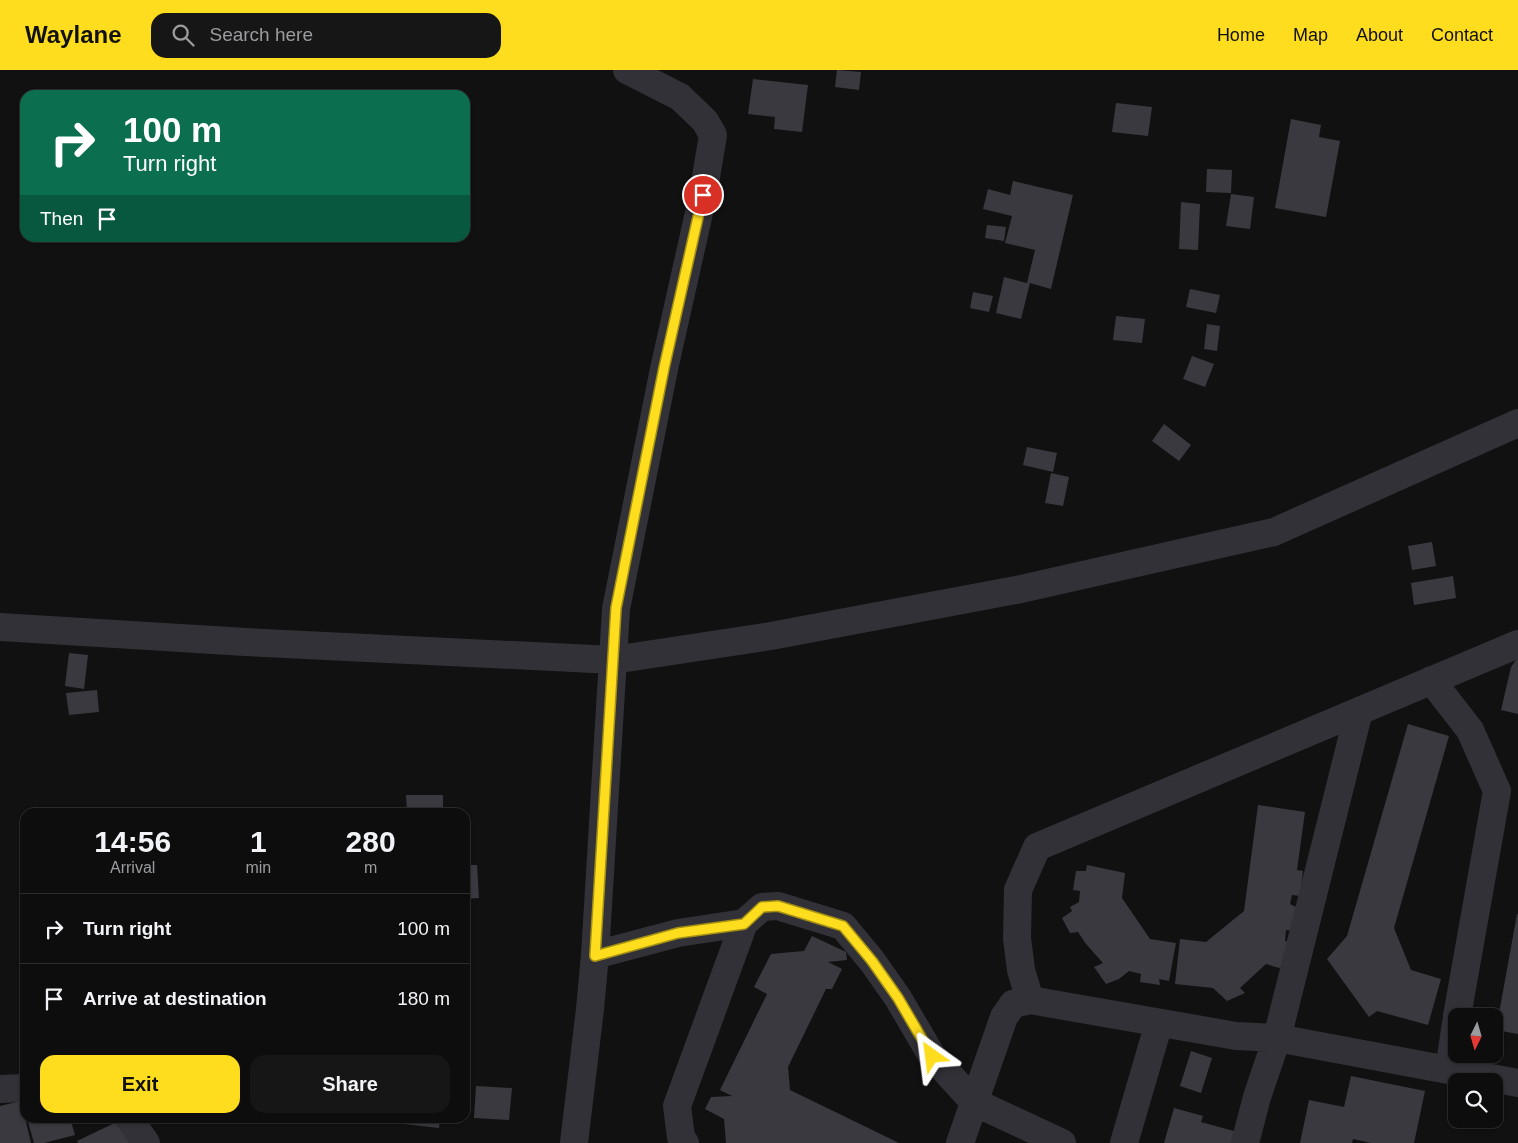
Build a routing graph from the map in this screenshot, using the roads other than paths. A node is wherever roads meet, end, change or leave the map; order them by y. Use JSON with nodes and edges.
{"nodes":[{"id":1,"x":627,"y":70,"type":"edge"},
{"id":2,"x":1518,"y":423,"type":"edge"},
{"id":3,"x":0,"y":627,"type":"edge"},
{"id":4,"x":1518,"y":644,"type":"edge"},
{"id":5,"x":614,"y":660,"type":"junction"},
{"id":6,"x":1431,"y":680,"type":"junction"},
{"id":7,"x":1359,"y":711,"type":"junction"},
{"id":8,"x":744,"y":924,"type":"junction"},
{"id":9,"x":595,"y":956,"type":"junction"},
{"id":10,"x":1030,"y":1000,"type":"junction"},
{"id":11,"x":1458,"y":1008,"type":"edge"},
{"id":12,"x":1159,"y":1023,"type":"junction"},
{"id":13,"x":1277,"y":1038,"type":"junction"},
{"id":14,"x":1450,"y":1063,"type":"edge"},
{"id":15,"x":1449,"y":1070,"type":"junction"},
{"id":16,"x":1518,"y":1083,"type":"edge"},
{"id":17,"x":20,"y":1088,"type":"edge"},
{"id":18,"x":0,"y":1089,"type":"edge"},
{"id":19,"x":974,"y":1102,"type":"junction"},
{"id":20,"x":132,"y":1123,"type":"edge"},
{"id":21,"x":146,"y":1143,"type":"edge"},
{"id":22,"x":574,"y":1143,"type":"edge"},
{"id":23,"x":686,"y":1143,"type":"edge"},
{"id":24,"x":960,"y":1143,"type":"edge"},
{"id":25,"x":1062,"y":1143,"type":"edge"},
{"id":26,"x":1124,"y":1143,"type":"edge"},
{"id":27,"x":1245,"y":1143,"type":"edge"}],
"edges":[{"from":1,"to":5,"type":"street"},
{"from":2,"to":5,"type":"street"},
{"from":3,"to":5,"type":"street"},
{"from":4,"to":6,"type":"street"},
{"from":5,"to":9,"type":"street"},
{"from":6,"to":7,"type":"street"},
{"from":6,"to":11,"type":"street"},
{"from":7,"to":10,"type":"street"},
{"from":7,"to":13,"type":"street"},
{"from":8,"to":9,"type":"street"},
{"from":8,"to":19,"type":"street"},
{"from":8,"to":23,"type":"street"},
{"from":9,"to":22,"type":"street"},
{"from":10,"to":12,"type":"street"},
{"from":10,"to":19,"type":"street"},
{"from":12,"to":13,"type":"street"},
{"from":12,"to":26,"type":"street"},
{"from":13,"to":15,"type":"street"},
{"from":13,"to":27,"type":"street"},
{"from":14,"to":15,"type":"street"},
{"from":15,"to":16,"type":"street"},
{"from":17,"to":18,"type":"street"},
{"from":19,"to":24,"type":"street"},
{"from":19,"to":25,"type":"street"},
{"from":20,"to":21,"type":"street"}]}
